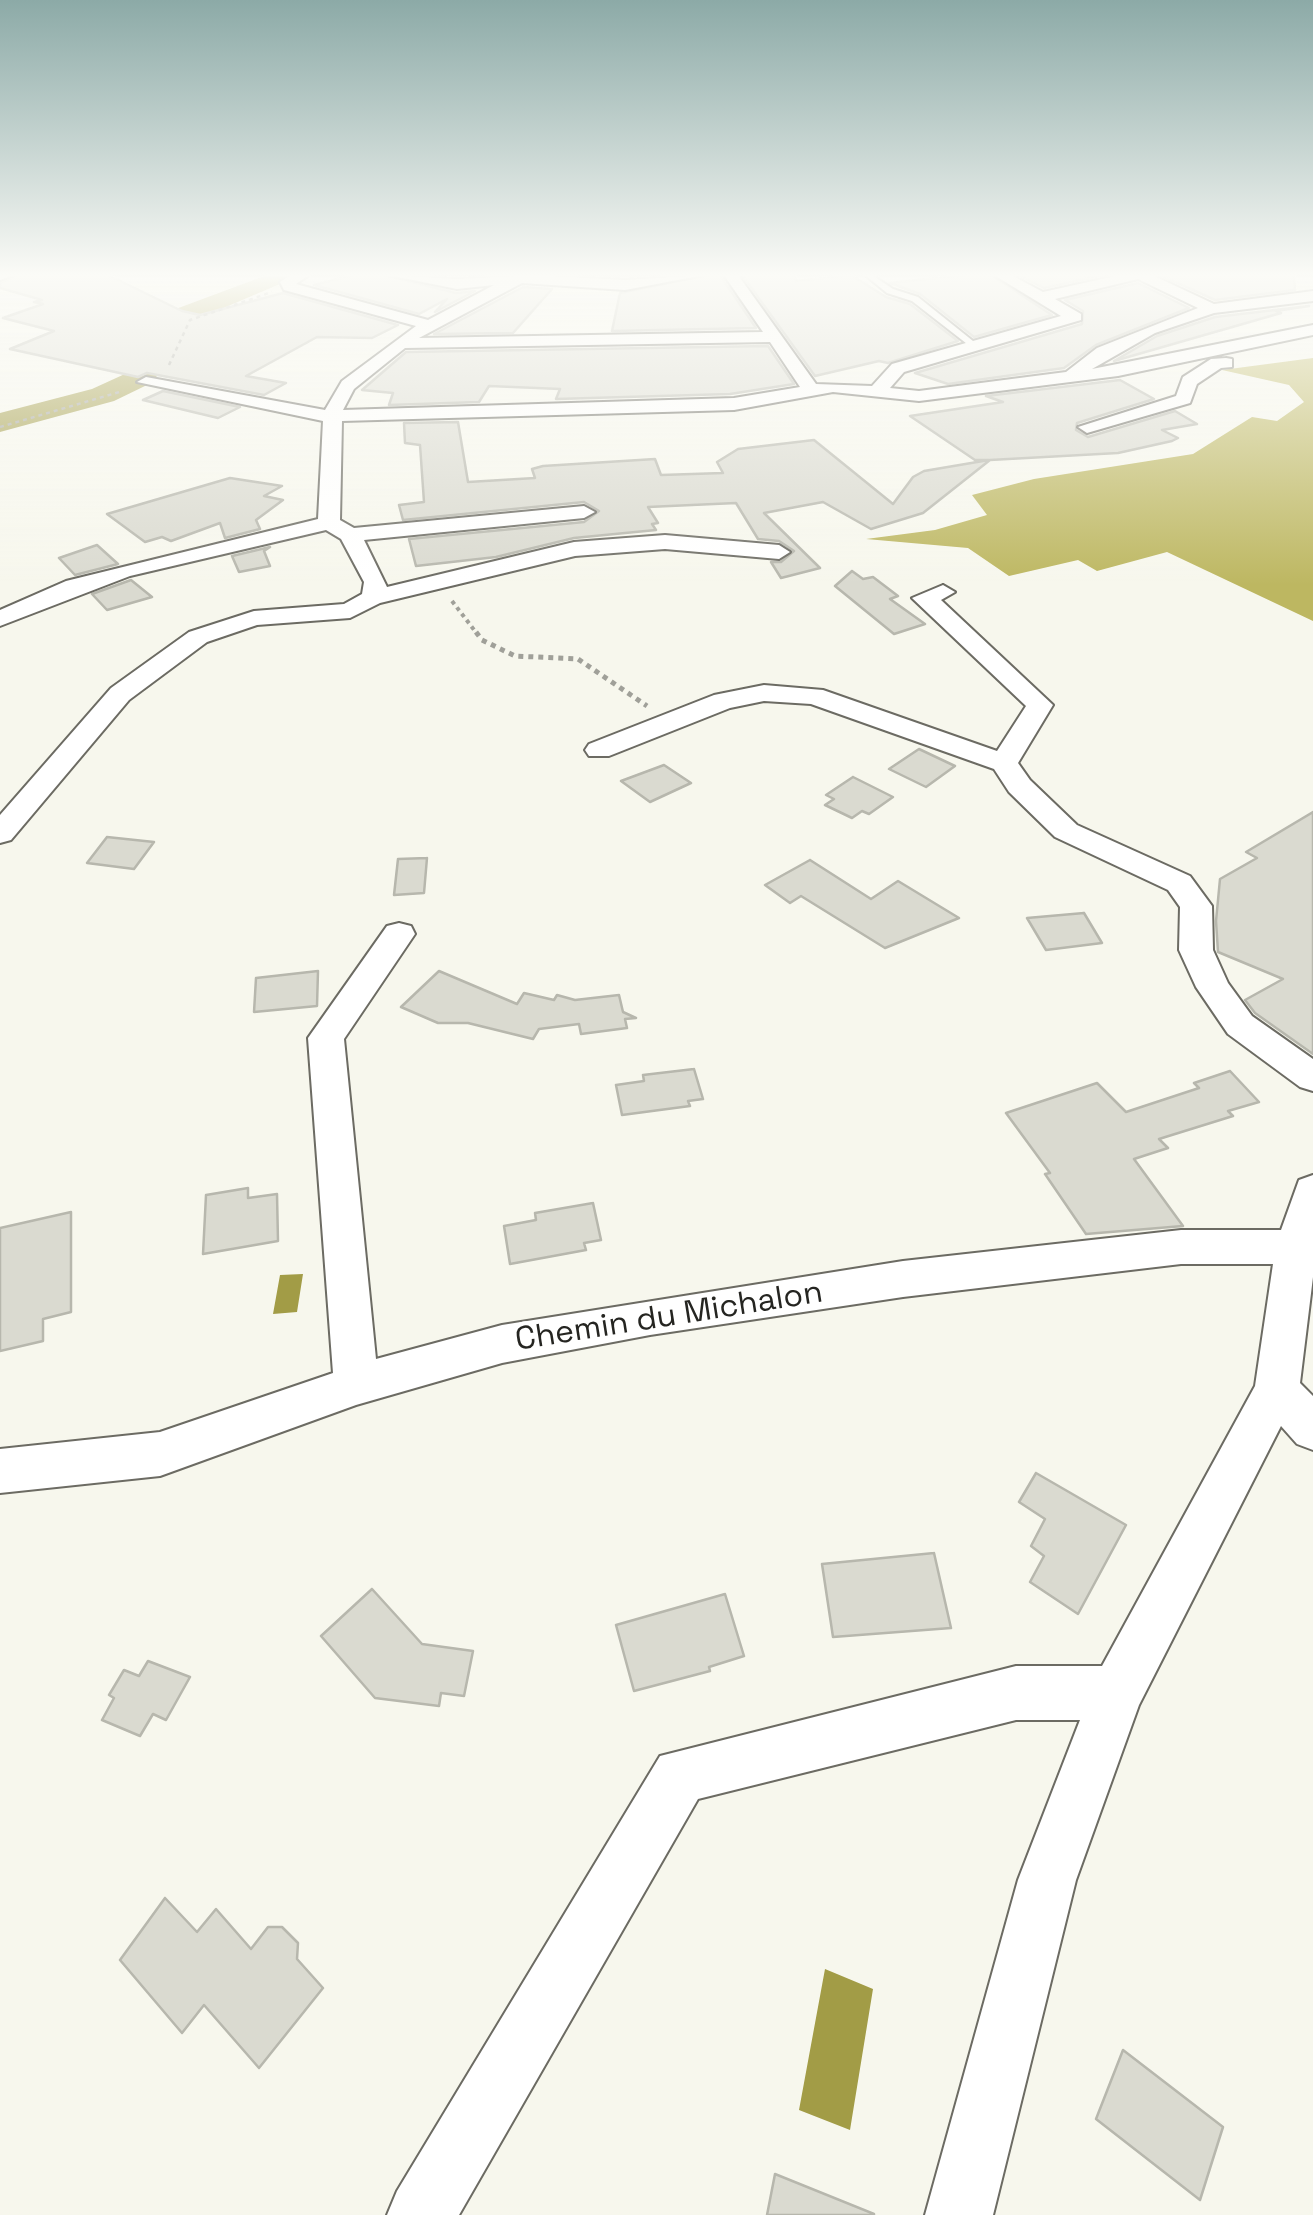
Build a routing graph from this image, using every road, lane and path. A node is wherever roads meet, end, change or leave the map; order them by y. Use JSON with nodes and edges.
{"nodes":[{"id":1,"x":151,"y":378,"type":"edge"},
{"id":2,"x":358,"y":378,"type":"edge"},
{"id":3,"x":803,"y":378,"type":"edge"},
{"id":4,"x":889,"y":378,"type":"edge"},
{"id":5,"x":1073,"y":378,"type":"edge"},
{"id":6,"x":1191,"y":378,"type":"edge"},
{"id":7,"x":1069,"y":379,"type":"joint"},
{"id":8,"x":146,"y":382,"type":"junction"},
{"id":9,"x":878,"y":390,"type":"junction"},
{"id":10,"x":812,"y":391,"type":"junction"},
{"id":11,"x":333,"y":416,"type":"junction"},
{"id":12,"x":408,"y":416,"type":"junction"},
{"id":13,"x":368,"y":423,"type":"junction"},
{"id":14,"x":1087,"y":426,"type":"dead end"},
{"id":15,"x":0,"y":427,"type":"edge"},
{"id":16,"x":332,"y":437,"type":"junction"},
{"id":17,"x":584,"y":512,"type":"dead end"},
{"id":18,"x":329,"y":523,"type":"junction"},
{"id":19,"x":350,"y":536,"type":"junction"},
{"id":20,"x":779,"y":552,"type":"dead end"},
{"id":21,"x":439,"y":586,"type":"junction"},
{"id":22,"x":943,"y":592,"type":"dead end"},
{"id":23,"x":373,"y":597,"type":"junction"},
{"id":24,"x":0,"y":619,"type":"edge"},
{"id":25,"x":668,"y":722,"type":"junction"},
{"id":26,"x":599,"y":750,"type":"dead end"},
{"id":27,"x":1004,"y":763,"type":"junction"},
{"id":28,"x":0,"y":834,"type":"edge"},
{"id":29,"x":399,"y":934,"type":"dead end"},
{"id":30,"x":1313,"y":1078,"type":"edge"},
{"id":31,"x":1313,"y":1190,"type":"edge"},
{"id":32,"x":1296,"y":1246,"type":"junction"},
{"id":33,"x":356,"y":1385,"type":"junction"},
{"id":34,"x":1277,"y":1389,"type":"junction"},
{"id":35,"x":1313,"y":1429,"type":"edge"},
{"id":36,"x":0,"y":1471,"type":"edge"},
{"id":37,"x":1117,"y":1693,"type":"junction"},
{"id":38,"x":421,"y":2215,"type":"edge"},
{"id":39,"x":960,"y":2215,"type":"edge"}],
"edges":[{"from":1,"to":8,"type":"path"},
{"from":2,"to":11,"type":"street"},
{"from":3,"to":10,"type":"street"},
{"from":4,"to":9,"type":"street"},
{"from":5,"to":7,"type":"street"},
{"from":6,"to":14,"type":"street"},
{"from":7,"to":9,"type":"street"},
{"from":8,"to":11,"type":"street"},
{"from":8,"to":15,"type":"path"},
{"from":9,"to":10,"type":"street"},
{"from":10,"to":12,"type":"street"},
{"from":11,"to":12,"type":"street"},
{"from":11,"to":13,"type":"street"},
{"from":11,"to":16,"type":"street"},
{"from":12,"to":13,"type":"street"},
{"from":13,"to":16,"type":"street"},
{"from":16,"to":18,"type":"street"},
{"from":17,"to":19,"type":"street"},
{"from":18,"to":19,"type":"street"},
{"from":18,"to":24,"type":"street"},
{"from":19,"to":23,"type":"street"},
{"from":20,"to":21,"type":"street"},
{"from":21,"to":23,"type":"street"},
{"from":21,"to":25,"type":"path"},
{"from":22,"to":27,"type":"street"},
{"from":23,"to":28,"type":"street"},
{"from":25,"to":26,"type":"street"},
{"from":25,"to":27,"type":"street"},
{"from":27,"to":30,"type":"street"},
{"from":29,"to":33,"type":"street"},
{"from":31,"to":32,"type":"street"},
{"from":32,"to":33,"type":"street","name":"Chemin du Michalon"},
{"from":32,"to":34,"type":"street"},
{"from":33,"to":36,"type":"street","name":"Chemin du Michalon"},
{"from":34,"to":35,"type":"street"},
{"from":34,"to":37,"type":"street"},
{"from":37,"to":38,"type":"street"},
{"from":37,"to":39,"type":"street"}]}
